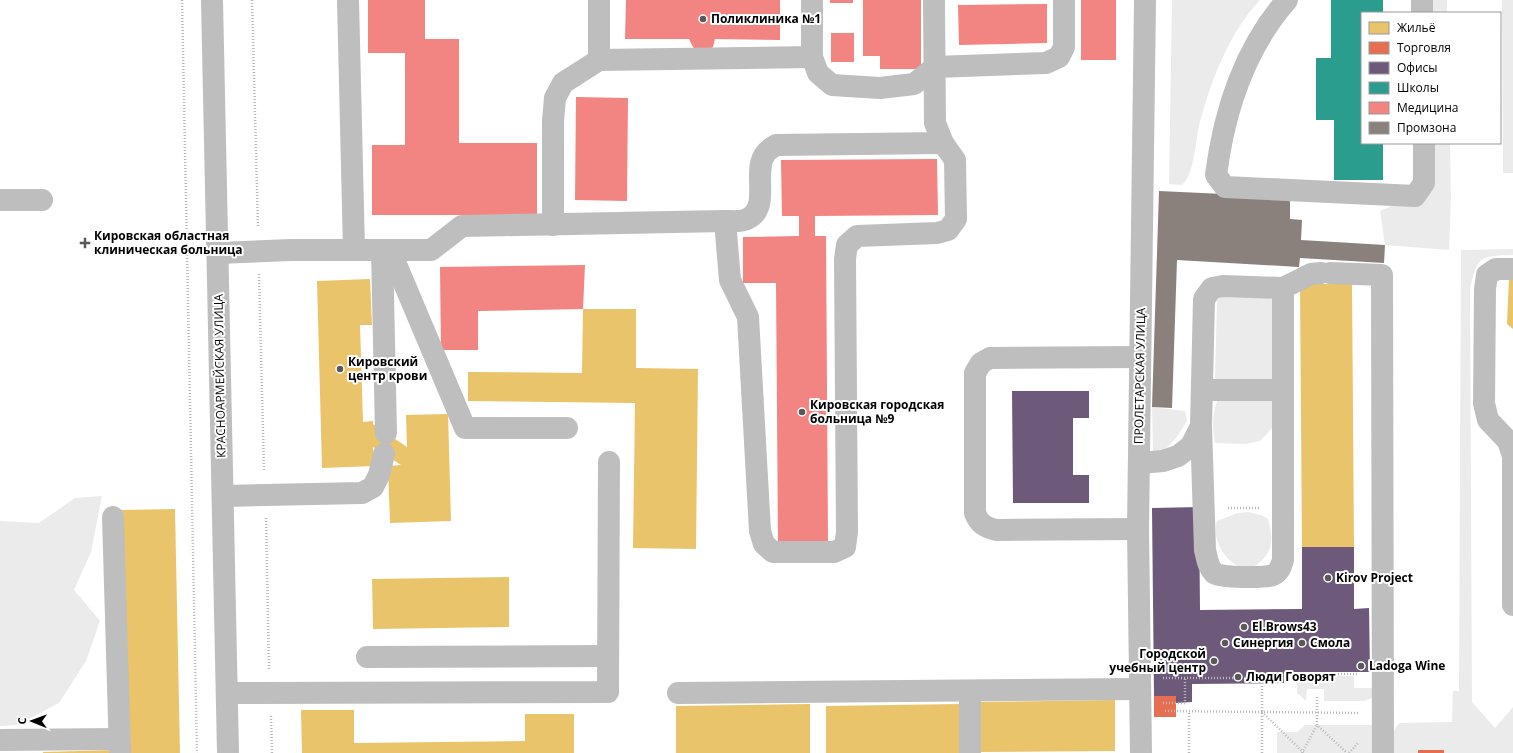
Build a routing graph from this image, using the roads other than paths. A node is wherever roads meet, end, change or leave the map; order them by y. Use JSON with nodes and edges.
{"nodes":[{"id":1,"x":212,"y":0,"type":"edge"},
{"id":2,"x":348,"y":0,"type":"edge"},
{"id":3,"x":599,"y":0,"type":"edge"},
{"id":4,"x":812,"y":0,"type":"edge"},
{"id":5,"x":934,"y":0,"type":"edge"},
{"id":6,"x":1064,"y":0,"type":"edge"},
{"id":7,"x":1145,"y":0,"type":"edge"},
{"id":8,"x":1287,"y":0,"type":"edge"},
{"id":9,"x":1422,"y":0,"type":"edge"},
{"id":10,"x":1422,"y":12,"type":"edge"},
{"id":11,"x":812,"y":57,"type":"junction"},
{"id":12,"x":599,"y":60,"type":"junction"},
{"id":13,"x":935,"y":67,"type":"junction"},
{"id":14,"x":943,"y":143,"type":"junction"},
{"id":15,"x":1424,"y":144,"type":"edge"},
{"id":16,"x":0,"y":200,"type":"edge"},
{"id":17,"x":42,"y":200,"type":"dead end"},
{"id":18,"x":726,"y":221,"type":"junction"},
{"id":19,"x":553,"y":225,"type":"junction"},
{"id":20,"x":354,"y":250,"type":"junction"},
{"id":21,"x":386,"y":250,"type":"junction"},
{"id":22,"x":218,"y":253,"type":"junction"},
{"id":23,"x":1513,"y":269,"type":"edge"},
{"id":24,"x":1283,"y":288,"type":"junction"},
{"id":25,"x":1140,"y":357,"type":"junction"},
{"id":26,"x":1202,"y":390,"type":"junction"},
{"id":27,"x":1283,"y":390,"type":"junction"},
{"id":28,"x":1201,"y":426,"type":"junction"},
{"id":29,"x":567,"y":428,"type":"dead end"},
{"id":30,"x":609,"y":462,"type":"dead end"},
{"id":31,"x":1140,"y":463,"type":"junction"},
{"id":32,"x":223,"y":496,"type":"junction"},
{"id":33,"x":113,"y":517,"type":"dead end"},
{"id":34,"x":1138,"y":529,"type":"junction"},
{"id":35,"x":1513,"y":605,"type":"edge"},
{"id":36,"x":608,"y":656,"type":"junction"},
{"id":37,"x":367,"y":657,"type":"dead end"},
{"id":38,"x":1140,"y":689,"type":"junction"},
{"id":39,"x":970,"y":691,"type":"junction"},
{"id":40,"x":227,"y":693,"type":"junction"},
{"id":41,"x":678,"y":693,"type":"dead end"},
{"id":42,"x":0,"y":740,"type":"edge"},
{"id":43,"x":119,"y":746,"type":"edge"},
{"id":44,"x":228,"y":753,"type":"edge"},
{"id":45,"x":970,"y":753,"type":"edge"},
{"id":46,"x":1141,"y":753,"type":"edge"},
{"id":47,"x":1383,"y":753,"type":"edge"}],
"edges":[{"from":1,"to":22,"type":"street","name":"КРАСНОАРМЕЙСКАЯ УЛИЦА"},
{"from":2,"to":20,"type":"street"},
{"from":3,"to":12,"type":"street"},
{"from":4,"to":11,"type":"street"},
{"from":5,"to":13,"type":"street"},
{"from":6,"to":13,"type":"street"},
{"from":7,"to":25,"type":"street","name":"ПРОЛЕТАРСКАЯ УЛИЦА"},
{"from":8,"to":15,"type":"street"},
{"from":9,"to":10,"type":"street"},
{"from":11,"to":12,"type":"street"},
{"from":11,"to":13,"type":"street"},
{"from":12,"to":19,"type":"street"},
{"from":13,"to":14,"type":"street"},
{"from":14,"to":18,"type":"street"},
{"from":14,"to":18,"type":"street"},
{"from":16,"to":17,"type":"street"},
{"from":18,"to":19,"type":"street"},
{"from":19,"to":21,"type":"street"},
{"from":20,"to":21,"type":"street"},
{"from":20,"to":22,"type":"street"},
{"from":21,"to":29,"type":"street"},
{"from":21,"to":32,"type":"street"},
{"from":22,"to":32,"type":"street","name":"КРАСНОАРМЕЙСКАЯ УЛИЦА"},
{"from":23,"to":35,"type":"street"},
{"from":24,"to":26,"type":"street"},
{"from":24,"to":27,"type":"street"},
{"from":24,"to":47,"type":"street"},
{"from":25,"to":31,"type":"street","name":"ПРОЛЕТАРСКАЯ УЛИЦА"},
{"from":25,"to":34,"type":"street"},
{"from":26,"to":27,"type":"street"},
{"from":26,"to":28,"type":"street"},
{"from":27,"to":28,"type":"street"},
{"from":28,"to":31,"type":"street"},
{"from":30,"to":36,"type":"street"},
{"from":31,"to":34,"type":"street","name":"ПРОЛЕТАРСКАЯ УЛИЦА"},
{"from":32,"to":40,"type":"street","name":"КРАСНОАРМЕЙСКАЯ УЛИЦА"},
{"from":33,"to":43,"type":"street"},
{"from":34,"to":38,"type":"street","name":"ПРОЛЕТАРСКАЯ УЛИЦА"},
{"from":36,"to":37,"type":"street"},
{"from":36,"to":40,"type":"street"},
{"from":38,"to":39,"type":"street"},
{"from":38,"to":46,"type":"street","name":"ПРОЛЕТАРСКАЯ УЛИЦА"},
{"from":39,"to":41,"type":"street"},
{"from":39,"to":45,"type":"street"},
{"from":40,"to":44,"type":"street","name":"КРАСНОАРМЕЙСКАЯ УЛИЦА"},
{"from":42,"to":43,"type":"street"}]}
